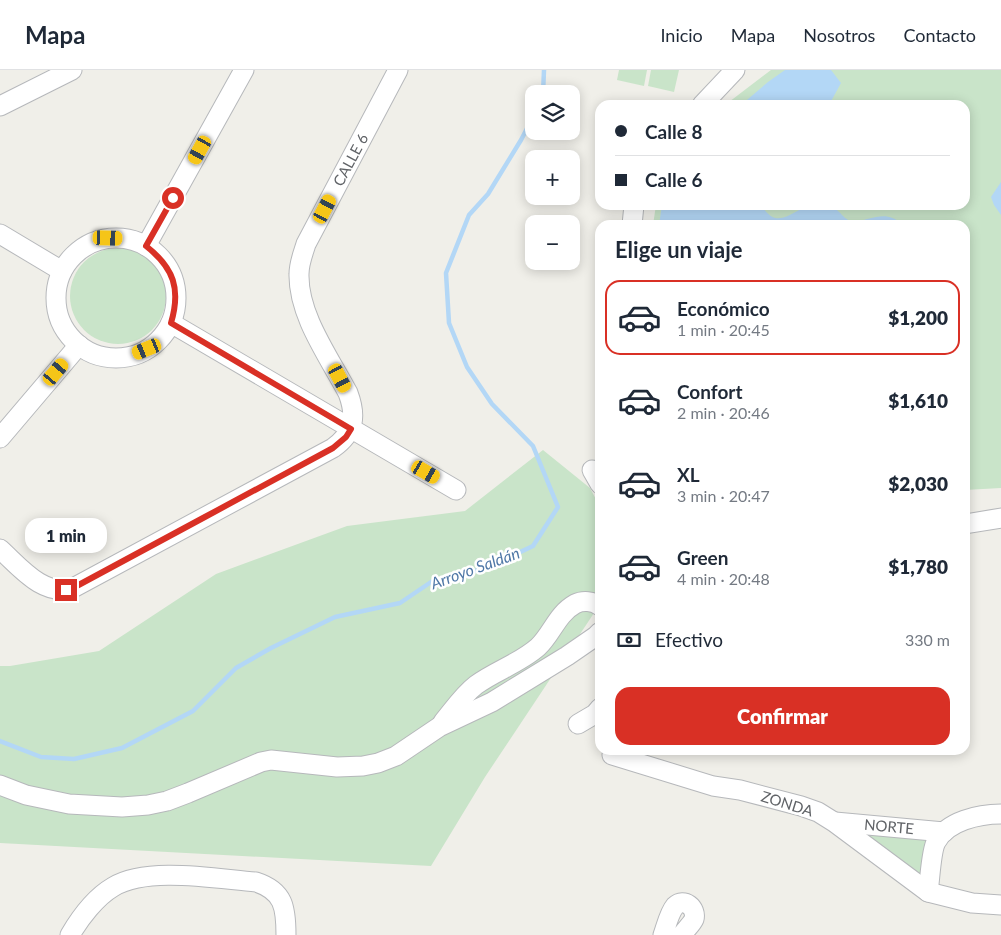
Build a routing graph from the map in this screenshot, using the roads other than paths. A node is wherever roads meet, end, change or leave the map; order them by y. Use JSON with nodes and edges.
{"nodes":[{"id":1,"x":72,"y":70,"type":"edge"},
{"id":2,"x":244,"y":70,"type":"edge"},
{"id":3,"x":398,"y":70,"type":"edge"},
{"id":4,"x":735,"y":70,"type":"edge"},
{"id":5,"x":707,"y":100,"type":"edge"},
{"id":6,"x":0,"y":106,"type":"edge"},
{"id":7,"x":0,"y":234,"type":"edge"},
{"id":8,"x":146,"y":246,"type":"junction"},
{"id":9,"x":62,"y":270,"type":"junction"},
{"id":10,"x":171,"y":323,"type":"junction"},
{"id":11,"x":79,"y":345,"type":"junction"},
{"id":12,"x":351,"y":429,"type":"junction"},
{"id":13,"x":0,"y":438,"type":"edge"},
{"id":14,"x":456,"y":490,"type":"dead end"},
{"id":15,"x":1001,"y":518,"type":"edge"},
{"id":16,"x":970,"y":523,"type":"edge"},
{"id":17,"x":0,"y":549,"type":"edge"},
{"id":18,"x":595,"y":603,"type":"edge"},
{"id":19,"x":550,"y":635,"type":"junction"},
{"id":20,"x":595,"y":637,"type":"edge"},
{"id":21,"x":567,"y":656,"type":"junction"},
{"id":22,"x":595,"y":713,"type":"edge"},
{"id":23,"x":578,"y":724,"type":"dead end"},
{"id":24,"x":439,"y":727,"type":"junction"},
{"id":25,"x":612,"y":755,"type":"dead end"},
{"id":26,"x":0,"y":784,"type":"edge"},
{"id":27,"x":1001,"y":814,"type":"edge"},
{"id":28,"x":834,"y":822,"type":"junction"},
{"id":29,"x":944,"y":832,"type":"junction"},
{"id":30,"x":928,"y":892,"type":"junction"},
{"id":31,"x":1001,"y":905,"type":"edge"},
{"id":32,"x":70,"y":935,"type":"edge"},
{"id":33,"x":286,"y":935,"type":"edge"},
{"id":34,"x":663,"y":935,"type":"edge"},
{"id":35,"x":682,"y":935,"type":"edge"}],
"edges":[{"from":1,"to":6,"type":"street"},
{"from":2,"to":8,"type":"street"},
{"from":3,"to":12,"type":"street","name":"CALLE 6"},
{"from":4,"to":5,"type":"street"},
{"from":7,"to":9,"type":"street"},
{"from":8,"to":9,"type":"street"},
{"from":8,"to":10,"type":"street"},
{"from":9,"to":11,"type":"street"},
{"from":10,"to":11,"type":"street"},
{"from":10,"to":12,"type":"street"},
{"from":11,"to":13,"type":"street"},
{"from":12,"to":14,"type":"street"},
{"from":12,"to":17,"type":"street"},
{"from":15,"to":16,"type":"street"},
{"from":18,"to":19,"type":"street"},
{"from":19,"to":21,"type":"street"},
{"from":19,"to":24,"type":"street"},
{"from":20,"to":21,"type":"street"},
{"from":21,"to":24,"type":"street"},
{"from":22,"to":23,"type":"street"},
{"from":24,"to":26,"type":"street"},
{"from":25,"to":28,"type":"street","name":"ZONDA"},
{"from":27,"to":29,"type":"street"},
{"from":28,"to":29,"type":"street","name":"NORTE"},
{"from":28,"to":30,"type":"street","name":"ZONDA"},
{"from":29,"to":30,"type":"street"},
{"from":30,"to":31,"type":"street","name":"ZONDA"},
{"from":32,"to":33,"type":"street"},
{"from":34,"to":35,"type":"street"}]}
